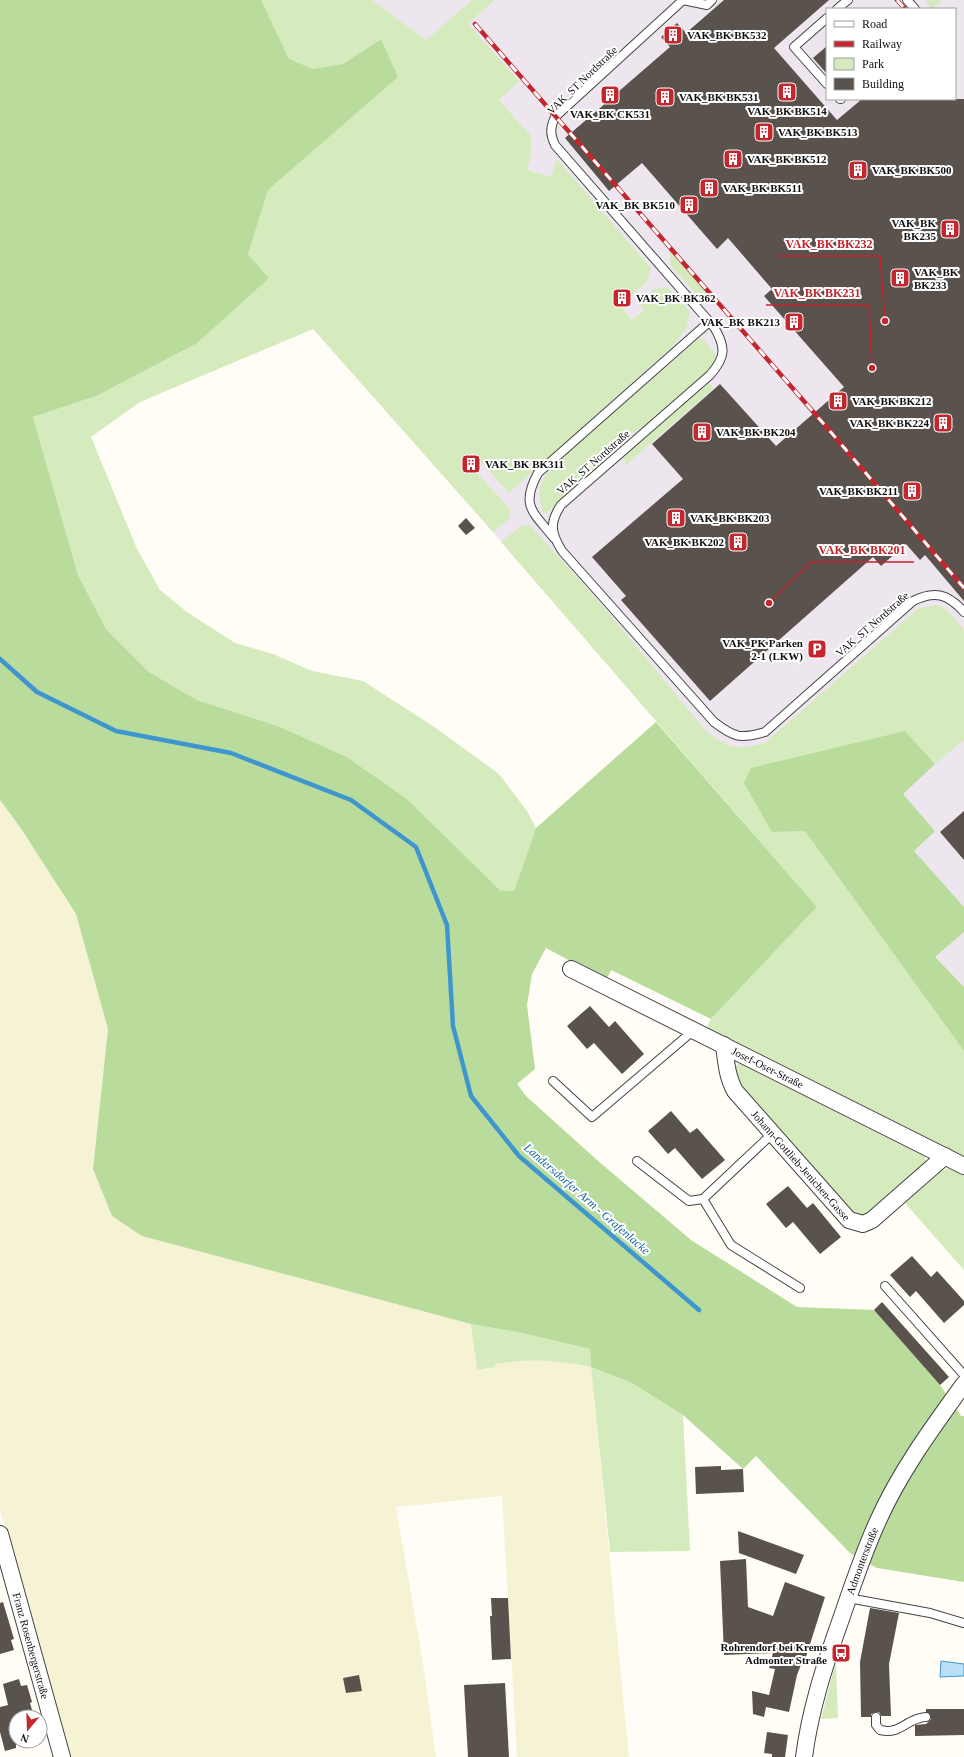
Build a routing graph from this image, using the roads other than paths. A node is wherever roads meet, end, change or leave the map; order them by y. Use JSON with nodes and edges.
{"nodes":[{"id":1,"x":683,"y":0,"type":"edge"},
{"id":2,"x":712,"y":0,"type":"edge"},
{"id":3,"x":848,"y":0,"type":"edge"},
{"id":4,"x":907,"y":0,"type":"edge"},
{"id":5,"x":838,"y":8,"type":"edge"},
{"id":6,"x":914,"y":8,"type":"edge"},
{"id":7,"x":826,"y":19,"type":"edge"},
{"id":8,"x":826,"y":83,"type":"edge"},
{"id":9,"x":709,"y":322,"type":"junction"},
{"id":10,"x":554,"y":539,"type":"junction"},
{"id":11,"x":964,"y":612,"type":"edge"},
{"id":12,"x":571,"y":969,"type":"dead end"},
{"id":13,"x":694,"y":1030,"type":"junction"},
{"id":14,"x":724,"y":1046,"type":"junction"},
{"id":15,"x":553,"y":1081,"type":"dead end"},
{"id":16,"x":772,"y":1134,"type":"junction"},
{"id":17,"x":945,"y":1156,"type":"junction"},
{"id":18,"x":637,"y":1161,"type":"dead end"},
{"id":19,"x":964,"y":1166,"type":"edge"},
{"id":20,"x":704,"y":1200,"type":"junction"},
{"id":21,"x":885,"y":1286,"type":"dead end"},
{"id":22,"x":800,"y":1288,"type":"dead end"},
{"id":23,"x":964,"y":1375,"type":"edge"},
{"id":24,"x":964,"y":1384,"type":"edge"},
{"id":25,"x":0,"y":1534,"type":"edge"},
{"id":26,"x":848,"y":1598,"type":"junction"},
{"id":27,"x":963,"y":1623,"type":"edge"},
{"id":28,"x":876,"y":1717,"type":"dead end"},
{"id":29,"x":926,"y":1718,"type":"dead end"},
{"id":30,"x":62,"y":1757,"type":"edge"},
{"id":31,"x":804,"y":1757,"type":"edge"}],
"edges":[{"from":1,"to":2,"type":"lane"},
{"from":1,"to":9,"type":"lane","name":"VAK_ST Nordstraße"},
{"from":3,"to":5,"type":"lane"},
{"from":4,"to":6,"type":"lane"},
{"from":7,"to":8,"type":"lane"},
{"from":9,"to":10,"type":"lane","name":"VAK_ST Nordstraße"},
{"from":9,"to":10,"type":"lane"},
{"from":10,"to":11,"type":"lane","name":"VAK_ST Nordstraße"},
{"from":12,"to":13,"type":"street","name":"Josef-Oser-Straße"},
{"from":13,"to":14,"type":"street","name":"Josef-Oser-Straße"},
{"from":13,"to":15,"type":"lane"},
{"from":14,"to":16,"type":"street","name":"Johann-Gottlieb-Jenichen-Gasse"},
{"from":14,"to":17,"type":"street","name":"Josef-Oser-Straße"},
{"from":16,"to":17,"type":"street","name":"Johann-Gottlieb-Jenichen-Gasse"},
{"from":16,"to":20,"type":"lane"},
{"from":17,"to":19,"type":"street","name":"Josef-Oser-Straße"},
{"from":18,"to":20,"type":"lane"},
{"from":20,"to":22,"type":"lane"},
{"from":21,"to":23,"type":"lane"},
{"from":24,"to":26,"type":"street","name":"Admonterstraße"},
{"from":25,"to":30,"type":"street","name":"Franz Rosenbergerstraße"},
{"from":26,"to":27,"type":"lane"},
{"from":26,"to":31,"type":"street","name":"Admonterstraße"},
{"from":28,"to":29,"type":"lane"}]}
